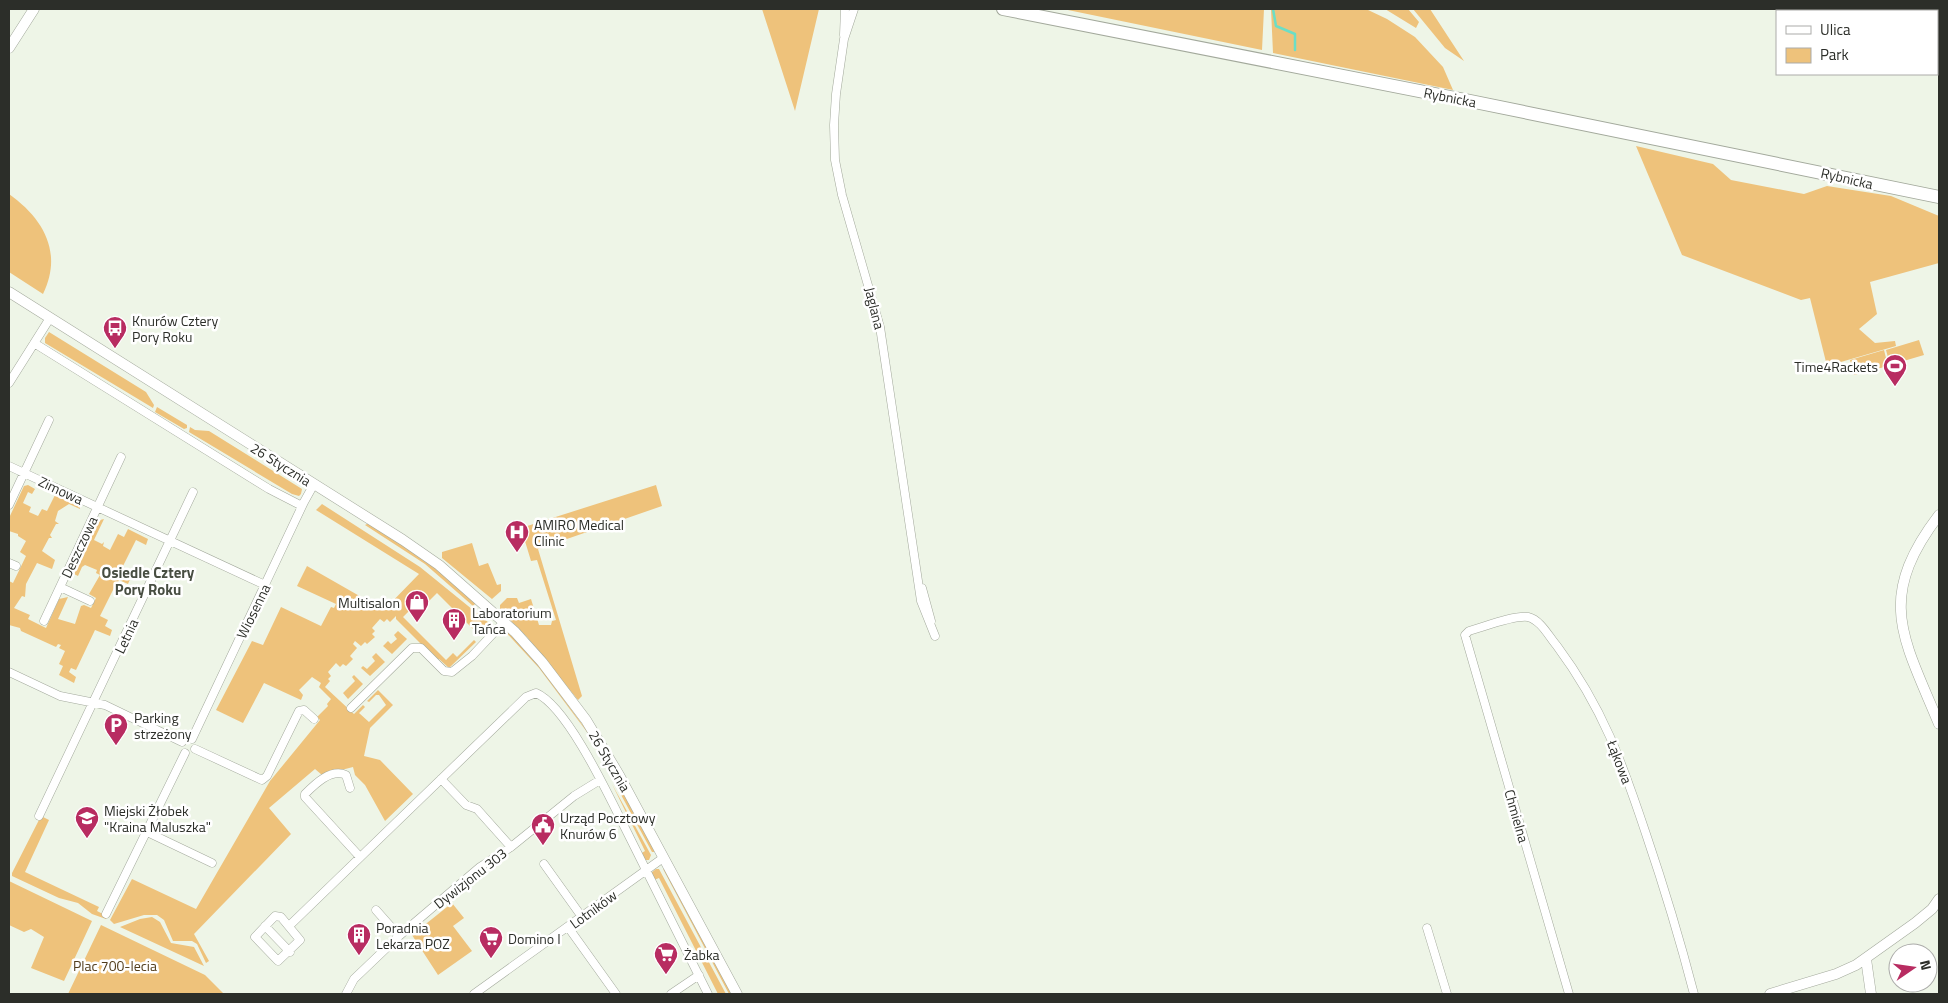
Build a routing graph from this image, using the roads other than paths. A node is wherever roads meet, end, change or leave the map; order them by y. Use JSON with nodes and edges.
{"nodes":[{"id":1,"x":33,"y":9,"type":"edge"},
{"id":2,"x":845,"y":9,"type":"edge"},
{"id":3,"x":854,"y":9,"type":"edge"},
{"id":4,"x":1003,"y":9,"type":"edge"},
{"id":5,"x":844,"y":40,"type":"junction"},
{"id":6,"x":9,"y":48,"type":"edge"},
{"id":7,"x":1897,"y":190,"type":"junction"},
{"id":8,"x":1939,"y":197,"type":"edge"},
{"id":9,"x":1939,"y":205,"type":"edge"},
{"id":10,"x":9,"y":292,"type":"edge"},
{"id":11,"x":50,"y":318,"type":"junction"},
{"id":12,"x":34,"y":343,"type":"junction"},
{"id":13,"x":9,"y":384,"type":"edge"},
{"id":14,"x":49,"y":420,"type":"dead end"},
{"id":15,"x":121,"y":457,"type":"dead end"},
{"id":16,"x":9,"y":466,"type":"edge"},
{"id":17,"x":24,"y":473,"type":"junction"},
{"id":18,"x":314,"y":484,"type":"junction"},
{"id":19,"x":193,"y":492,"type":"dead end"},
{"id":20,"x":9,"y":505,"type":"edge"},
{"id":21,"x":302,"y":506,"type":"junction"},
{"id":22,"x":98,"y":507,"type":"junction"},
{"id":23,"x":1939,"y":514,"type":"edge"},
{"id":24,"x":170,"y":542,"type":"junction"},
{"id":25,"x":265,"y":585,"type":"junction"},
{"id":26,"x":60,"y":587,"type":"junction"},
{"id":27,"x":90,"y":601,"type":"dead end"},
{"id":28,"x":44,"y":621,"type":"dead end"},
{"id":29,"x":504,"y":622,"type":"junction"},
{"id":30,"x":935,"y":636,"type":"dead end"},
{"id":31,"x":1466,"y":637,"type":"joint"},
{"id":32,"x":9,"y":674,"type":"edge"},
{"id":33,"x":94,"y":702,"type":"junction"},
{"id":34,"x":351,"y":708,"type":"dead end"},
{"id":35,"x":314,"y":719,"type":"dead end"},
{"id":36,"x":1939,"y":724,"type":"edge"},
{"id":37,"x":192,"y":739,"type":"junction"},
{"id":38,"x":182,"y":742,"type":"junction"},
{"id":39,"x":195,"y":749,"type":"junction"},
{"id":40,"x":185,"y":753,"type":"junction"},
{"id":41,"x":441,"y":779,"type":"junction"},
{"id":42,"x":600,"y":780,"type":"junction"},
{"id":43,"x":350,"y":788,"type":"dead end"},
{"id":44,"x":39,"y":816,"type":"dead end"},
{"id":45,"x":147,"y":832,"type":"junction"},
{"id":46,"x":511,"y":846,"type":"junction"},
{"id":47,"x":360,"y":857,"type":"junction"},
{"id":48,"x":663,"y":858,"type":"junction"},
{"id":49,"x":212,"y":863,"type":"dead end"},
{"id":50,"x":544,"y":864,"type":"dead end"},
{"id":51,"x":646,"y":870,"type":"junction"},
{"id":52,"x":1939,"y":899,"type":"edge"},
{"id":53,"x":376,"y":910,"type":"dead end"},
{"id":54,"x":106,"y":914,"type":"dead end"},
{"id":55,"x":582,"y":917,"type":"junction"},
{"id":56,"x":265,"y":926,"type":"junction"},
{"id":57,"x":289,"y":926,"type":"junction"},
{"id":58,"x":568,"y":927,"type":"junction"},
{"id":59,"x":1427,"y":928,"type":"dead end"},
{"id":60,"x":399,"y":936,"type":"junction"},
{"id":61,"x":290,"y":952,"type":"junction"},
{"id":62,"x":1866,"y":958,"type":"junction"},
{"id":63,"x":699,"y":975,"type":"junction"},
{"id":64,"x":351,"y":987,"type":"junction"},
{"id":65,"x":346,"y":994,"type":"edge"},
{"id":66,"x":356,"y":994,"type":"edge"},
{"id":67,"x":474,"y":994,"type":"edge"},
{"id":68,"x":616,"y":994,"type":"edge"},
{"id":69,"x":671,"y":994,"type":"edge"},
{"id":70,"x":708,"y":994,"type":"edge"},
{"id":71,"x":737,"y":994,"type":"edge"},
{"id":72,"x":1447,"y":994,"type":"edge"},
{"id":73,"x":1569,"y":994,"type":"edge"},
{"id":74,"x":1694,"y":994,"type":"edge"},
{"id":75,"x":1770,"y":994,"type":"edge"},
{"id":76,"x":1871,"y":994,"type":"edge"}],
"edges":[{"from":1,"to":6,"type":"street"},
{"from":2,"to":5,"type":"street","name":"Jaglana"},
{"from":3,"to":5,"type":"street","name":"Jaglana"},
{"from":4,"to":7,"type":"main road","name":"Rybnicka"},
{"from":5,"to":30,"type":"street","name":"Jaglana"},
{"from":7,"to":8,"type":"main road","name":"Rybnicka"},
{"from":7,"to":9,"type":"main road","name":"Rybnicka"},
{"from":10,"to":11,"type":"street","name":"26 Stycznia"},
{"from":11,"to":12,"type":"street"},
{"from":11,"to":18,"type":"street","name":"26 Stycznia"},
{"from":12,"to":13,"type":"street"},
{"from":12,"to":21,"type":"street","name":"26 Stycznia"},
{"from":14,"to":17,"type":"street","name":"Zimowa"},
{"from":15,"to":22,"type":"street","name":"Zimowa"},
{"from":16,"to":17,"type":"street","name":"Zimowa"},
{"from":17,"to":20,"type":"street"},
{"from":17,"to":22,"type":"street","name":"Zimowa"},
{"from":18,"to":21,"type":"street","name":"Wiosenna"},
{"from":18,"to":29,"type":"street","name":"26 Stycznia"},
{"from":19,"to":24,"type":"street"},
{"from":21,"to":25,"type":"street","name":"Wiosenna"},
{"from":22,"to":24,"type":"street","name":"Zimowa"},
{"from":22,"to":26,"type":"street","name":"Deszczowa"},
{"from":23,"to":36,"type":"street"},
{"from":24,"to":25,"type":"street","name":"Zimowa"},
{"from":24,"to":33,"type":"street","name":"Letnia"},
{"from":25,"to":37,"type":"street","name":"Wiosenna"},
{"from":26,"to":27,"type":"street","name":"Deszczowa"},
{"from":26,"to":28,"type":"street","name":"Deszczowa"},
{"from":29,"to":34,"type":"street"},
{"from":29,"to":48,"type":"street","name":"26 Stycznia"},
{"from":31,"to":73,"type":"street","name":"Chmielna"},
{"from":31,"to":74,"type":"street","name":"Łąkowa"},
{"from":32,"to":33,"type":"street"},
{"from":33,"to":38,"type":"street"},
{"from":33,"to":44,"type":"street","name":"Letnia"},
{"from":35,"to":39,"type":"street"},
{"from":37,"to":38,"type":"street"},
{"from":37,"to":39,"type":"street"},
{"from":38,"to":40,"type":"street"},
{"from":39,"to":40,"type":"street"},
{"from":40,"to":45,"type":"street"},
{"from":41,"to":42,"type":"street"},
{"from":41,"to":46,"type":"street","name":"Dywizjonu 303"},
{"from":41,"to":47,"type":"street"},
{"from":42,"to":46,"type":"street","name":"Dywizjonu 303"},
{"from":42,"to":51,"type":"street"},
{"from":43,"to":47,"type":"street"},
{"from":45,"to":49,"type":"street"},
{"from":45,"to":54,"type":"street"},
{"from":46,"to":60,"type":"street","name":"Dywizjonu 303"},
{"from":47,"to":57,"type":"street"},
{"from":48,"to":51,"type":"street","name":"Lotników"},
{"from":48,"to":71,"type":"street","name":"26 Stycznia"},
{"from":50,"to":55,"type":"street"},
{"from":51,"to":55,"type":"street","name":"Lotników"},
{"from":51,"to":63,"type":"street"},
{"from":52,"to":62,"type":"street"},
{"from":53,"to":60,"type":"street"},
{"from":55,"to":58,"type":"street","name":"Lotników"},
{"from":56,"to":57,"type":"street"},
{"from":56,"to":61,"type":"street"},
{"from":56,"to":61,"type":"street"},
{"from":57,"to":61,"type":"street"},
{"from":58,"to":67,"type":"street","name":"Lotników"},
{"from":58,"to":68,"type":"street"},
{"from":59,"to":72,"type":"street"},
{"from":60,"to":64,"type":"street","name":"Dywizjonu 303"},
{"from":62,"to":75,"type":"street"},
{"from":62,"to":76,"type":"street"},
{"from":63,"to":69,"type":"street"},
{"from":63,"to":70,"type":"street"},
{"from":64,"to":65,"type":"street","name":"Dywizjonu 303"},
{"from":64,"to":66,"type":"street"}]}
